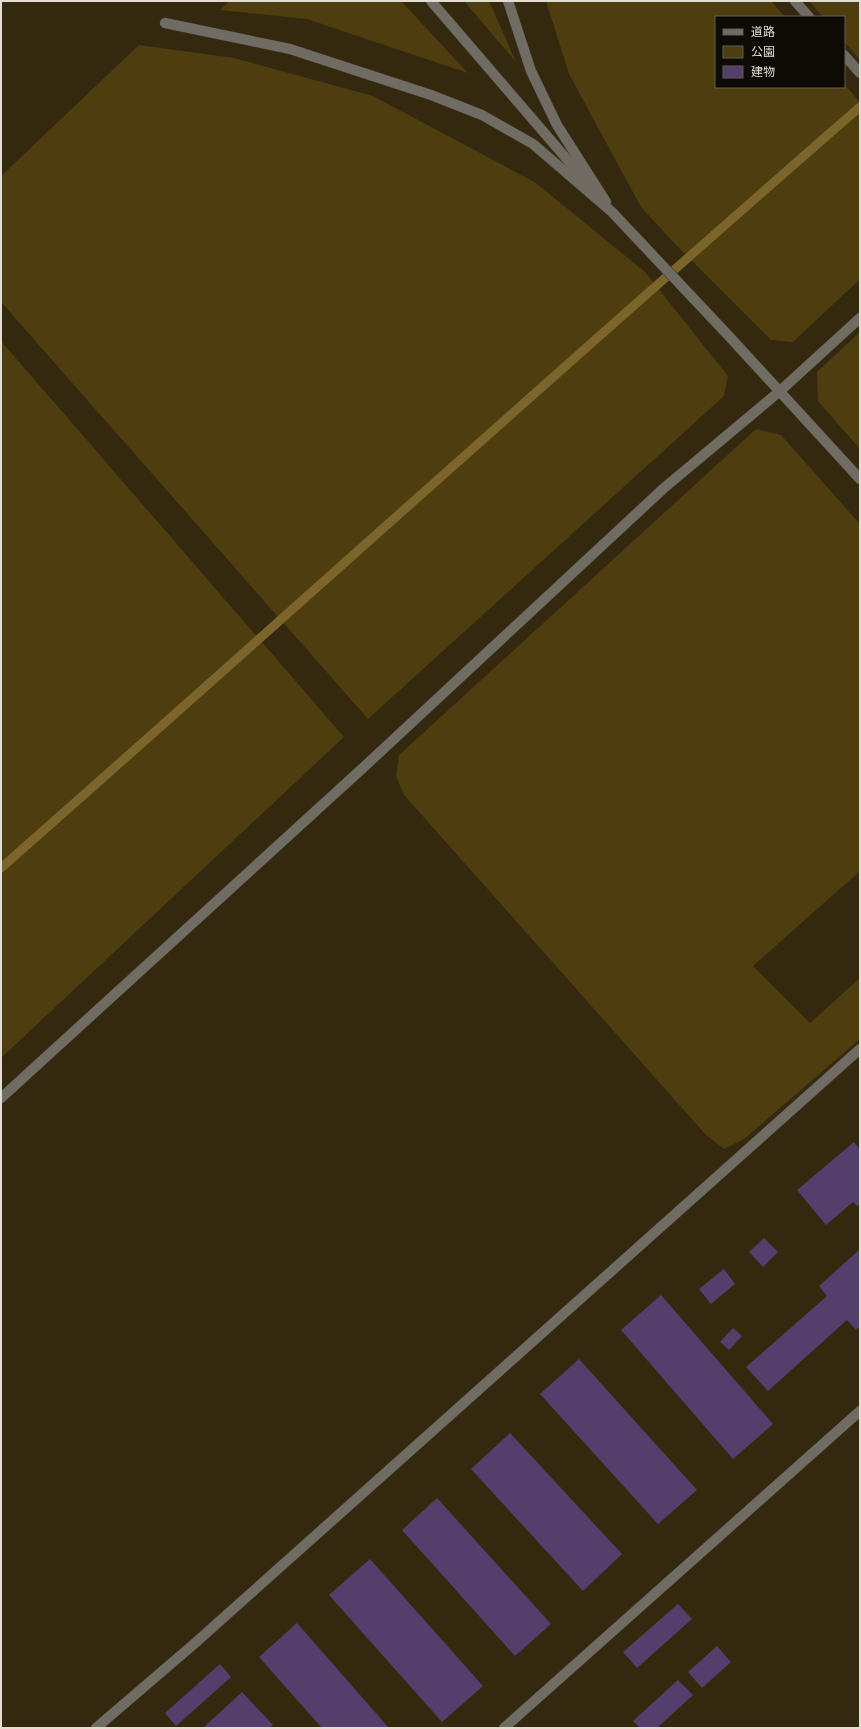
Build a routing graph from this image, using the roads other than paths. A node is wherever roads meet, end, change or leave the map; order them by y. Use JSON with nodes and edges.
{"nodes":[{"id":1,"x":431,"y":1,"type":"edge"},
{"id":2,"x":508,"y":1,"type":"edge"},
{"id":3,"x":795,"y":1,"type":"edge"},
{"id":4,"x":808,"y":16,"type":"edge"},
{"id":5,"x":164,"y":23,"type":"dead end"},
{"id":6,"x":845,"y":56,"type":"edge"},
{"id":7,"x":860,"y":73,"type":"edge"},
{"id":8,"x":612,"y":212,"type":"junction"},
{"id":9,"x":860,"y":318,"type":"edge"},
{"id":10,"x":780,"y":391,"type":"junction"},
{"id":11,"x":860,"y":478,"type":"edge"},
{"id":12,"x":860,"y":1049,"type":"edge"},
{"id":13,"x":1,"y":1098,"type":"edge"},
{"id":14,"x":860,"y":1411,"type":"edge"},
{"id":15,"x":96,"y":1728,"type":"edge"},
{"id":16,"x":504,"y":1728,"type":"edge"}],
"edges":[{"from":1,"to":8,"type":"lane"},
{"from":2,"to":8,"type":"lane"},
{"from":3,"to":4,"type":"lane"},
{"from":5,"to":8,"type":"lane"},
{"from":6,"to":7,"type":"lane"},
{"from":8,"to":10,"type":"lane"},
{"from":9,"to":10,"type":"lane"},
{"from":10,"to":11,"type":"lane"},
{"from":10,"to":13,"type":"lane"},
{"from":12,"to":15,"type":"lane"},
{"from":14,"to":16,"type":"lane"}]}
